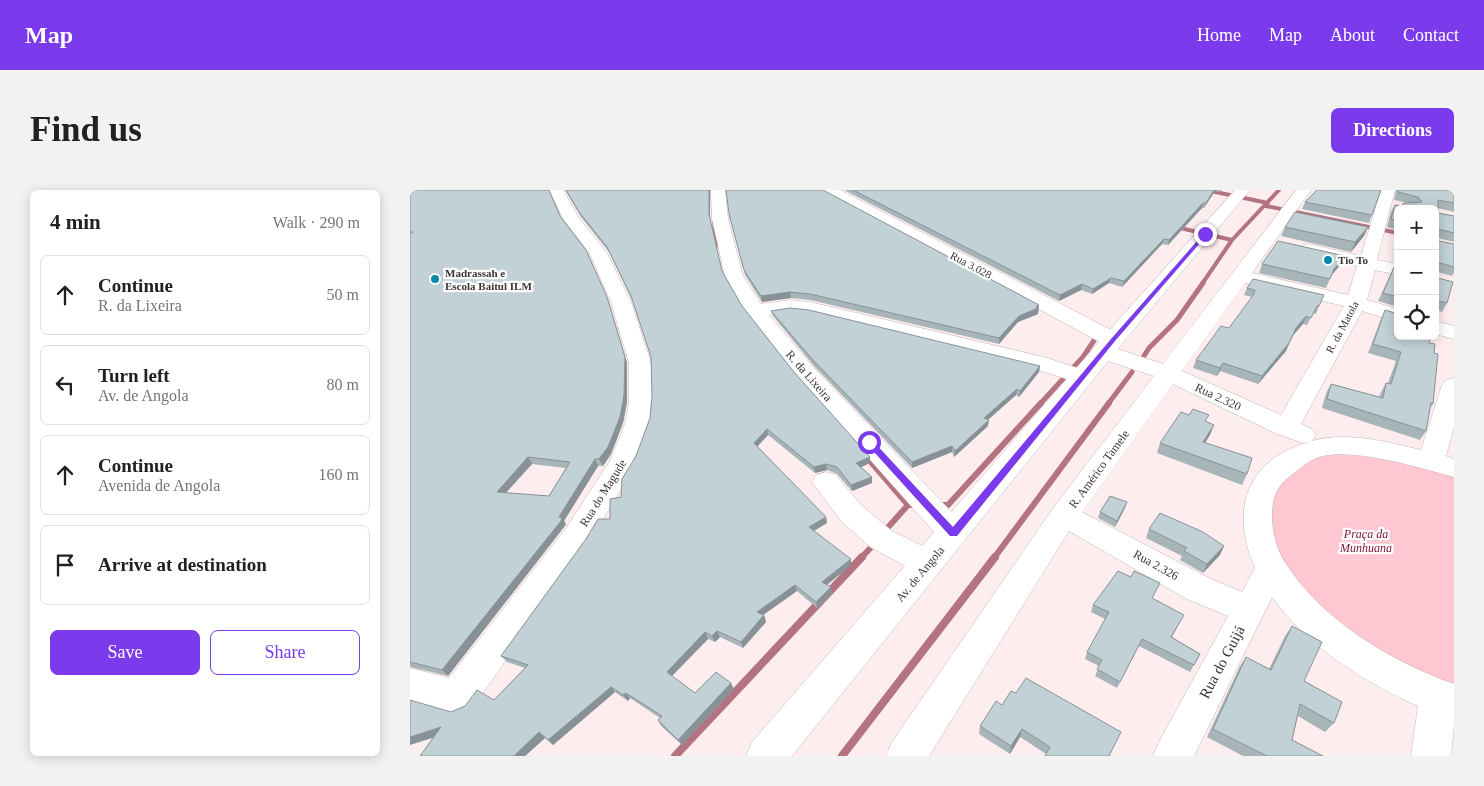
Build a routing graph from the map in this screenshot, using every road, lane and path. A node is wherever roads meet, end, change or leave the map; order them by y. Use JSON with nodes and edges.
{"nodes":[{"id":1,"x":556,"y":190,"type":"edge"},
{"id":2,"x":718,"y":190,"type":"edge"},
{"id":3,"x":829,"y":190,"type":"edge"},
{"id":4,"x":1243,"y":190,"type":"edge"},
{"id":5,"x":1304,"y":190,"type":"edge"},
{"id":6,"x":1390,"y":200,"type":"edge"},
{"id":7,"x":1282,"y":243,"type":"junction"},
{"id":8,"x":1368,"y":262,"type":"junction"},
{"id":9,"x":1394,"y":269,"type":"edge"},
{"id":10,"x":1241,"y":276,"type":"junction"},
{"id":11,"x":1356,"y":303,"type":"junction"},
{"id":12,"x":755,"y":311,"type":"junction"},
{"id":13,"x":1394,"y":315,"type":"edge"},
{"id":14,"x":1439,"y":328,"type":"edge"},
{"id":15,"x":1454,"y":333,"type":"edge"},
{"id":16,"x":1109,"y":346,"type":"junction"},
{"id":17,"x":1169,"y":374,"type":"junction"},
{"id":18,"x":1077,"y":384,"type":"junction"},
{"id":19,"x":1454,"y":385,"type":"edge"},
{"id":20,"x":1286,"y":428,"type":"junction"},
{"id":21,"x":1330,"y":446,"type":"junction"},
{"id":22,"x":1442,"y":464,"type":"edge"},
{"id":23,"x":826,"y":482,"type":"dead end"},
{"id":24,"x":1064,"y":515,"type":"junction"},
{"id":25,"x":953,"y":533,"type":"junction"},
{"id":26,"x":928,"y":563,"type":"junction"},
{"id":27,"x":1271,"y":568,"type":"junction"},
{"id":28,"x":1250,"y":610,"type":"junction"},
{"id":29,"x":410,"y":685,"type":"edge"},
{"id":30,"x":1446,"y":700,"type":"edge"},
{"id":31,"x":766,"y":756,"type":"edge"},
{"id":32,"x":906,"y":756,"type":"edge"},
{"id":33,"x":1173,"y":756,"type":"edge"},
{"id":34,"x":1431,"y":756,"type":"edge"}],
"edges":[{"from":1,"to":29,"type":"street","name":"Rua do Magude"},
{"from":2,"to":12,"type":"street","name":"R. da Lixeira"},
{"from":3,"to":16,"type":"street","name":"Rua 3.028"},
{"from":4,"to":16,"type":"street","name":"Av. de Angola"},
{"from":5,"to":7,"type":"street","name":"R. Américo Tamele"},
{"from":6,"to":8,"type":"street","name":"R. da Matola"},
{"from":7,"to":8,"type":"street"},
{"from":7,"to":10,"type":"street","name":"R. Américo Tamele"},
{"from":8,"to":9,"type":"street"},
{"from":8,"to":11,"type":"street","name":"R. da Matola"},
{"from":10,"to":11,"type":"street"},
{"from":10,"to":17,"type":"street","name":"R. Américo Tamele"},
{"from":11,"to":13,"type":"street"},
{"from":11,"to":20,"type":"street","name":"R. da Matola"},
{"from":12,"to":18,"type":"street"},
{"from":12,"to":25,"type":"street","name":"R. da Lixeira"},
{"from":14,"to":15,"type":"street"},
{"from":16,"to":17,"type":"street","name":"Rua 2.320"},
{"from":16,"to":18,"type":"street","name":"Av. de Angola"},
{"from":17,"to":20,"type":"street","name":"Rua 2.320"},
{"from":17,"to":24,"type":"street","name":"R. Américo Tamele"},
{"from":18,"to":25,"type":"street","name":"Av. de Angola"},
{"from":19,"to":22,"type":"street"},
{"from":20,"to":21,"type":"street","name":"Rua 2.320"},
{"from":21,"to":22,"type":"street"},
{"from":21,"to":27,"type":"street"},
{"from":23,"to":26,"type":"street"},
{"from":24,"to":28,"type":"street","name":"Rua 2.326"},
{"from":24,"to":32,"type":"street","name":"R. Américo Tamele"},
{"from":25,"to":26,"type":"street","name":"Av. de Angola"},
{"from":26,"to":31,"type":"street","name":"Av. de Angola"},
{"from":27,"to":28,"type":"street","name":"Rua do Guijá"},
{"from":27,"to":30,"type":"street"},
{"from":28,"to":33,"type":"street","name":"Rua do Guijá"},
{"from":30,"to":34,"type":"street"}]}
